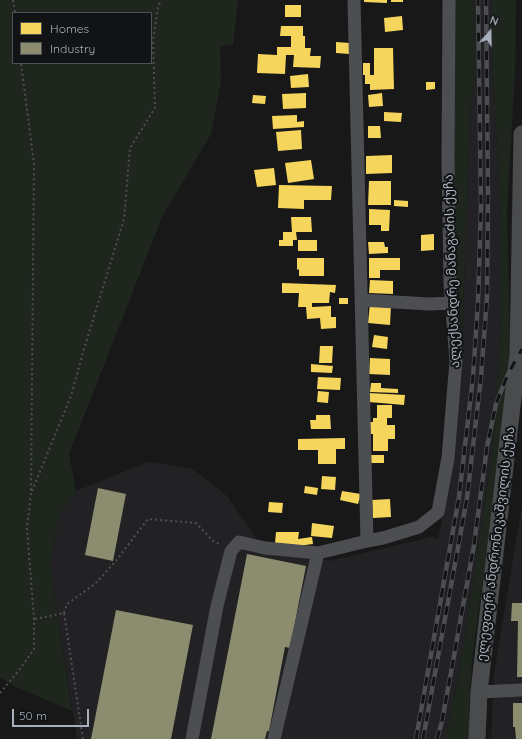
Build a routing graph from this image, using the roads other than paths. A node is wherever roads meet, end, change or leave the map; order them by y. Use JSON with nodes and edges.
{"nodes":[{"id":1,"x":354,"y":0,"type":"edge"},
{"id":2,"x":449,"y":0,"type":"edge"},
{"id":3,"x":522,"y":134,"type":"edge"},
{"id":4,"x":361,"y":300,"type":"junction"},
{"id":5,"x":452,"y":303,"type":"junction"},
{"id":6,"x":520,"y":323,"type":"edge"},
{"id":7,"x":367,"y":541,"type":"junction"},
{"id":8,"x":318,"y":553,"type":"junction"},
{"id":9,"x":522,"y":690,"type":"edge"},
{"id":10,"x":479,"y":692,"type":"junction"},
{"id":11,"x":192,"y":739,"type":"edge"},
{"id":12,"x":274,"y":739,"type":"edge"},
{"id":13,"x":477,"y":739,"type":"edge"}],
"edges":[{"from":1,"to":4,"type":"street"},
{"from":2,"to":5,"type":"street","name":"ალექსანდრე მანაგაძის ქუჩა"},
{"from":3,"to":6,"type":"main road","name":"ელეფთერ ანდრონიკაშვილის ქუჩა"},
{"from":4,"to":5,"type":"street"},
{"from":4,"to":7,"type":"street"},
{"from":5,"to":7,"type":"street","name":"ალექსანდრე მანაგაძის ქუჩა"},
{"from":6,"to":10,"type":"main road","name":"ელეფთერ ანდრონიკაშვილის ქუჩა"},
{"from":7,"to":8,"type":"street","name":"ალექსანდრე მანაგაძის ქუჩა"},
{"from":8,"to":11,"type":"street","name":"ალექსანდრე მანაგაძის ქუჩა"},
{"from":8,"to":12,"type":"street"},
{"from":9,"to":10,"type":"street"},
{"from":10,"to":13,"type":"main road","name":"ელეფთერ ანდრონიკაშვილის ქუჩა"}]}
